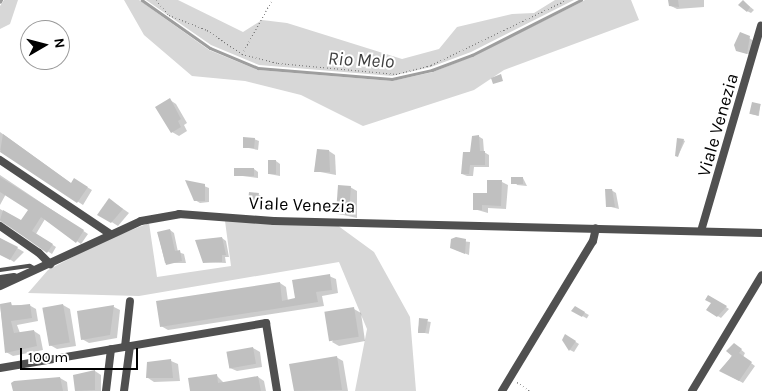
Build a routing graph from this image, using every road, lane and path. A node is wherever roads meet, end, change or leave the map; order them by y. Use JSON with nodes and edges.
{"nodes":[{"id":1,"x":156,"y":0,"type":"edge"},
{"id":2,"x":272,"y":0,"type":"edge"},
{"id":3,"x":566,"y":0,"type":"edge"},
{"id":4,"x":761,"y":26,"type":"dead end"},
{"id":5,"x":242,"y":54,"type":"junction"},
{"id":6,"x":0,"y":160,"type":"edge"},
{"id":7,"x":0,"y":226,"type":"edge"},
{"id":8,"x":596,"y":228,"type":"junction"},
{"id":9,"x":701,"y":231,"type":"junction"},
{"id":10,"x":762,"y":233,"type":"edge"},
{"id":11,"x":110,"y":234,"type":"junction"},
{"id":12,"x":50,"y":264,"type":"junction"},
{"id":13,"x":0,"y":270,"type":"edge"},
{"id":14,"x":38,"y":270,"type":"junction"},
{"id":15,"x":762,"y":275,"type":"edge"},
{"id":16,"x":20,"y":276,"type":"junction"},
{"id":17,"x":0,"y":279,"type":"edge"},
{"id":18,"x":0,"y":286,"type":"edge"},
{"id":19,"x":130,"y":301,"type":"dead end"},
{"id":20,"x":127,"y":347,"type":"junction"},
{"id":21,"x":111,"y":349,"type":"junction"},
{"id":22,"x":0,"y":368,"type":"edge"},
{"id":23,"x":510,"y":378,"type":"junction"},
{"id":24,"x":106,"y":391,"type":"edge"},
{"id":25,"x":124,"y":391,"type":"edge"},
{"id":26,"x":277,"y":391,"type":"edge"},
{"id":27,"x":502,"y":391,"type":"edge"},
{"id":28,"x":530,"y":391,"type":"edge"},
{"id":29,"x":692,"y":391,"type":"edge"}],
"edges":[{"from":1,"to":5,"type":"path"},
{"from":2,"to":5,"type":"path"},
{"from":3,"to":5,"type":"path"},
{"from":4,"to":9,"type":"street","name":"Viale Venezia"},
{"from":6,"to":11,"type":"street"},
{"from":7,"to":12,"type":"street"},
{"from":8,"to":9,"type":"street","name":"Viale Venezia"},
{"from":8,"to":11,"type":"street","name":"Viale Venezia"},
{"from":8,"to":23,"type":"street"},
{"from":9,"to":10,"type":"street","name":"Viale Venezia"},
{"from":11,"to":12,"type":"street","name":"Viale Venezia"},
{"from":12,"to":14,"type":"street","name":"Viale Venezia"},
{"from":13,"to":14,"type":"lane"},
{"from":14,"to":16,"type":"street","name":"Viale Venezia"},
{"from":15,"to":29,"type":"street"},
{"from":16,"to":17,"type":"street","name":"Viale Venezia"},
{"from":16,"to":18,"type":"street","name":"Viale Venezia"},
{"from":19,"to":20,"type":"street"},
{"from":20,"to":21,"type":"street"},
{"from":20,"to":25,"type":"street"},
{"from":20,"to":26,"type":"street"},
{"from":21,"to":22,"type":"street"},
{"from":21,"to":24,"type":"street"},
{"from":23,"to":27,"type":"street"},
{"from":23,"to":28,"type":"path"}]}
